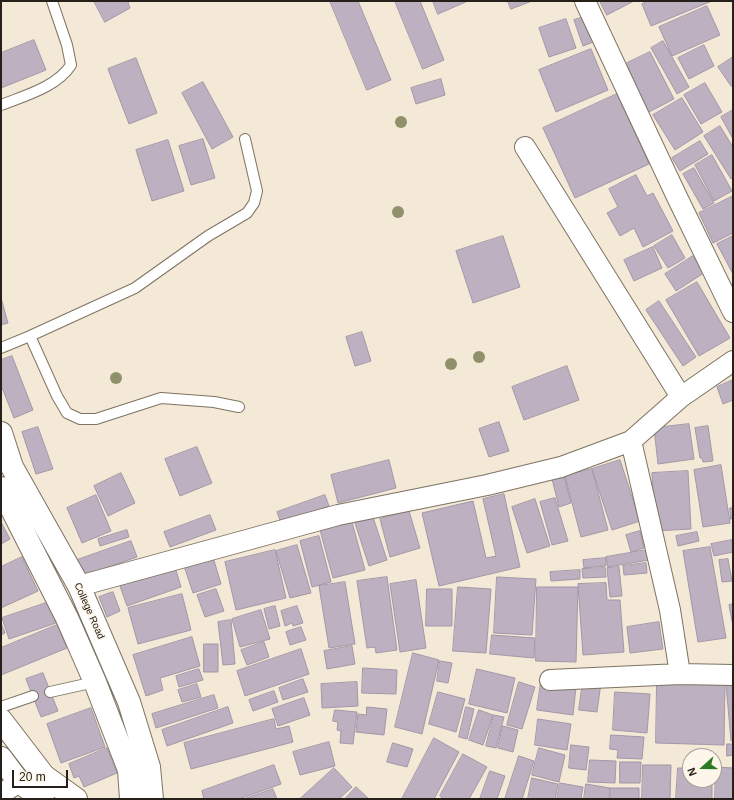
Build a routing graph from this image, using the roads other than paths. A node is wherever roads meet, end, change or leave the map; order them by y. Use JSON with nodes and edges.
{"nodes":[{"id":1,"x":52,"y":1,"type":"edge"},
{"id":2,"x":585,"y":1,"type":"edge"},
{"id":3,"x":1,"y":105,"type":"edge"},
{"id":4,"x":245,"y":139,"type":"dead end"},
{"id":5,"x":525,"y":147,"type":"dead end"},
{"id":6,"x":733,"y":312,"type":"edge"},
{"id":7,"x":30,"y":336,"type":"junction"},
{"id":8,"x":1,"y":348,"type":"edge"},
{"id":9,"x":733,"y":361,"type":"edge"},
{"id":10,"x":681,"y":397,"type":"junction"},
{"id":11,"x":239,"y":407,"type":"dead end"},
{"id":12,"x":1,"y":433,"type":"edge"},
{"id":13,"x":631,"y":441,"type":"junction"},
{"id":14,"x":1,"y":488,"type":"edge"},
{"id":15,"x":79,"y":586,"type":"junction"},
{"id":16,"x":680,"y":674,"type":"junction"},
{"id":17,"x":733,"y":675,"type":"edge"},
{"id":18,"x":550,"y":680,"type":"dead end"},
{"id":19,"x":95,"y":682,"type":"junction"},
{"id":20,"x":50,"y":692,"type":"dead end"},
{"id":21,"x":33,"y":696,"type":"dead end"},
{"id":22,"x":1,"y":707,"type":"edge"},
{"id":23,"x":1,"y":720,"type":"edge"},
{"id":24,"x":1,"y":758,"type":"edge"},
{"id":25,"x":19,"y":782,"type":"junction"},
{"id":26,"x":1,"y":794,"type":"edge"},
{"id":27,"x":43,"y":799,"type":"edge"},
{"id":28,"x":76,"y":799,"type":"edge"},
{"id":29,"x":131,"y":799,"type":"edge"},
{"id":30,"x":152,"y":799,"type":"edge"}],
"edges":[{"from":1,"to":3,"type":"lane"},
{"from":2,"to":6,"type":"street"},
{"from":4,"to":7,"type":"lane"},
{"from":5,"to":10,"type":"street"},
{"from":7,"to":8,"type":"lane"},
{"from":7,"to":11,"type":"lane"},
{"from":9,"to":10,"type":"street"},
{"from":10,"to":13,"type":"street"},
{"from":12,"to":15,"type":"main road","name":"College Road"},
{"from":13,"to":15,"type":"street"},
{"from":13,"to":16,"type":"street"},
{"from":14,"to":19,"type":"main road"},
{"from":15,"to":30,"type":"main road","name":"College Road"},
{"from":16,"to":17,"type":"street"},
{"from":16,"to":18,"type":"street"},
{"from":19,"to":20,"type":"lane"},
{"from":19,"to":29,"type":"main road"},
{"from":21,"to":22,"type":"lane"},
{"from":23,"to":28,"type":"main road"},
{"from":24,"to":25,"type":"main road"},
{"from":25,"to":26,"type":"street"},
{"from":25,"to":27,"type":"main road"}]}
